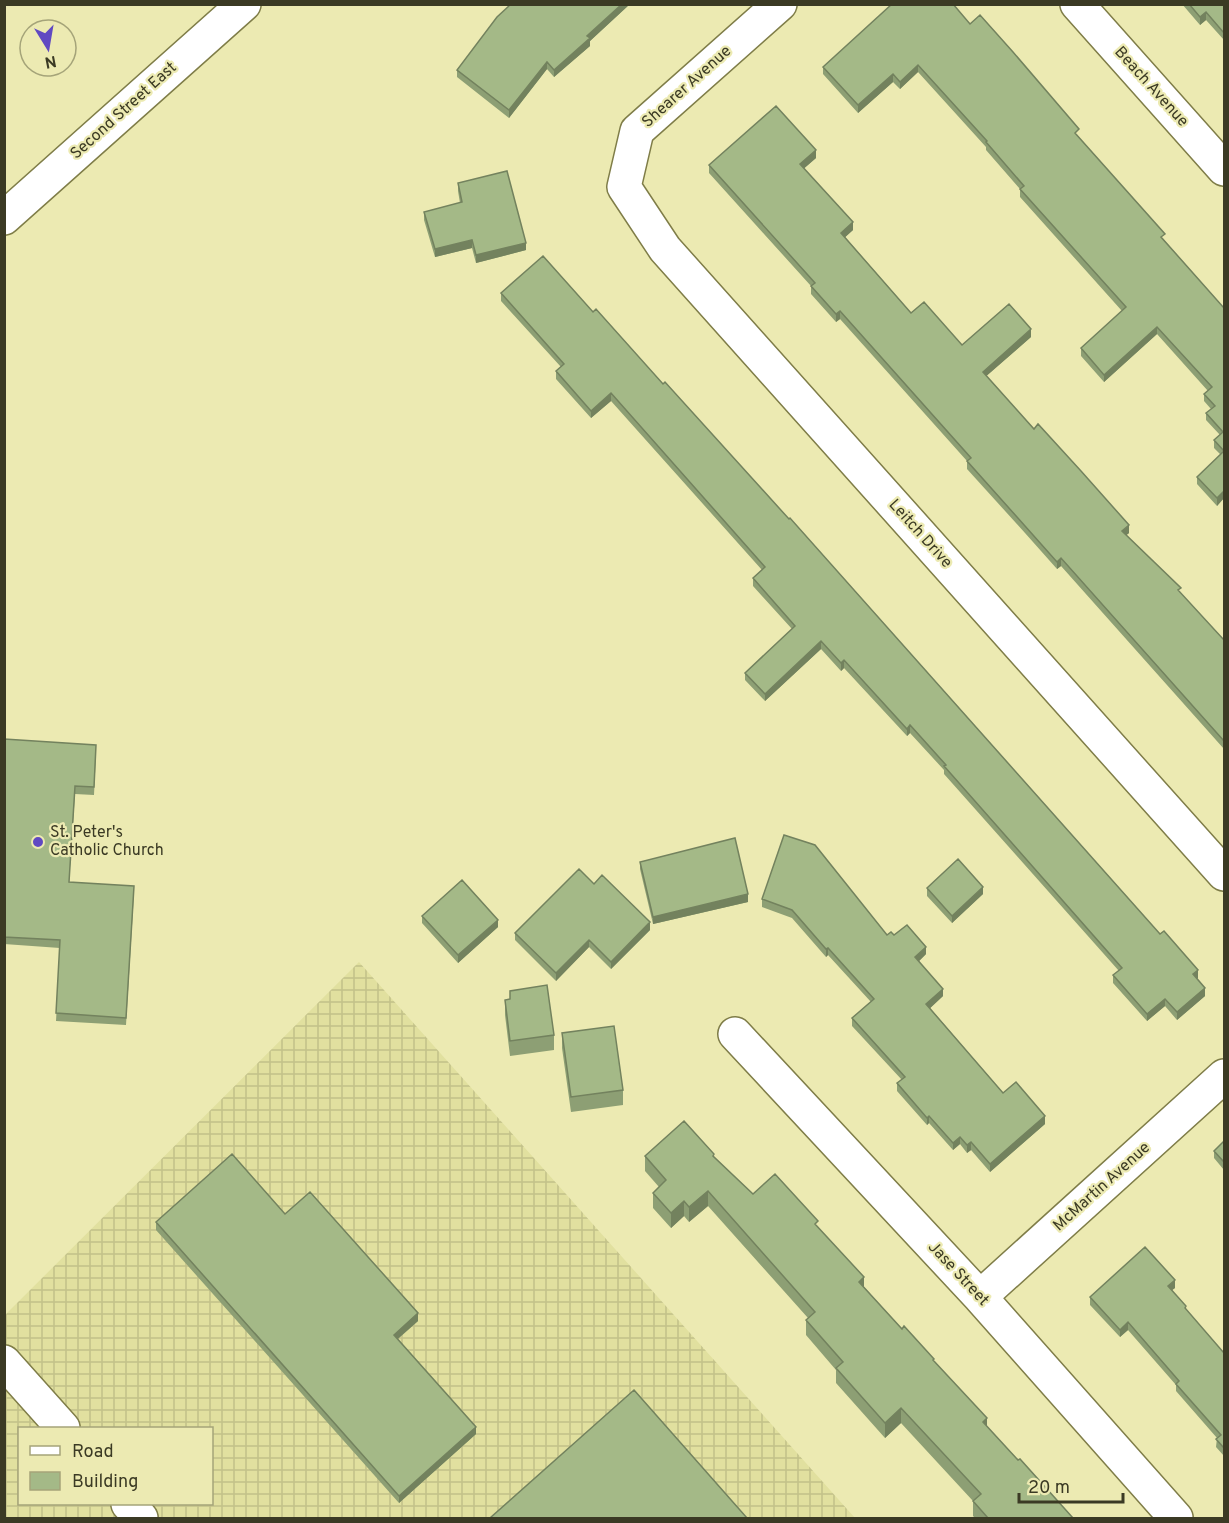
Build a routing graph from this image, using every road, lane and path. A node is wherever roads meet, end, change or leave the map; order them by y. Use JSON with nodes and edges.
{"nodes":[{"id":1,"x":244,"y":4,"type":"edge"},
{"id":2,"x":780,"y":4,"type":"edge"},
{"id":3,"x":1077,"y":4,"type":"edge"},
{"id":4,"x":1224,"y":170,"type":"edge"},
{"id":5,"x":624,"y":187,"type":"joint"},
{"id":6,"x":4,"y":218,"type":"edge"},
{"id":7,"x":1224,"y":874,"type":"edge"},
{"id":8,"x":735,"y":1034,"type":"dead end"},
{"id":9,"x":1224,"y":1076,"type":"edge"},
{"id":10,"x":980,"y":1297,"type":"junction"},
{"id":11,"x":4,"y":1362,"type":"edge"},
{"id":12,"x":62,"y":1427,"type":"edge"},
{"id":13,"x":130,"y":1505,"type":"edge"},
{"id":14,"x":141,"y":1518,"type":"edge"},
{"id":15,"x":1176,"y":1518,"type":"edge"}],
"edges":[{"from":1,"to":6,"type":"street","name":"Second Street East"},
{"from":2,"to":5,"type":"street","name":"Shearer Avenue"},
{"from":3,"to":4,"type":"street","name":"Beach Avenue"},
{"from":5,"to":7,"type":"street","name":"Leitch Drive"},
{"from":8,"to":10,"type":"street","name":"Jase Street"},
{"from":9,"to":10,"type":"street","name":"McMartin Avenue"},
{"from":10,"to":15,"type":"street","name":"Jase Street"},
{"from":11,"to":12,"type":"street"},
{"from":13,"to":14,"type":"street"}]}
